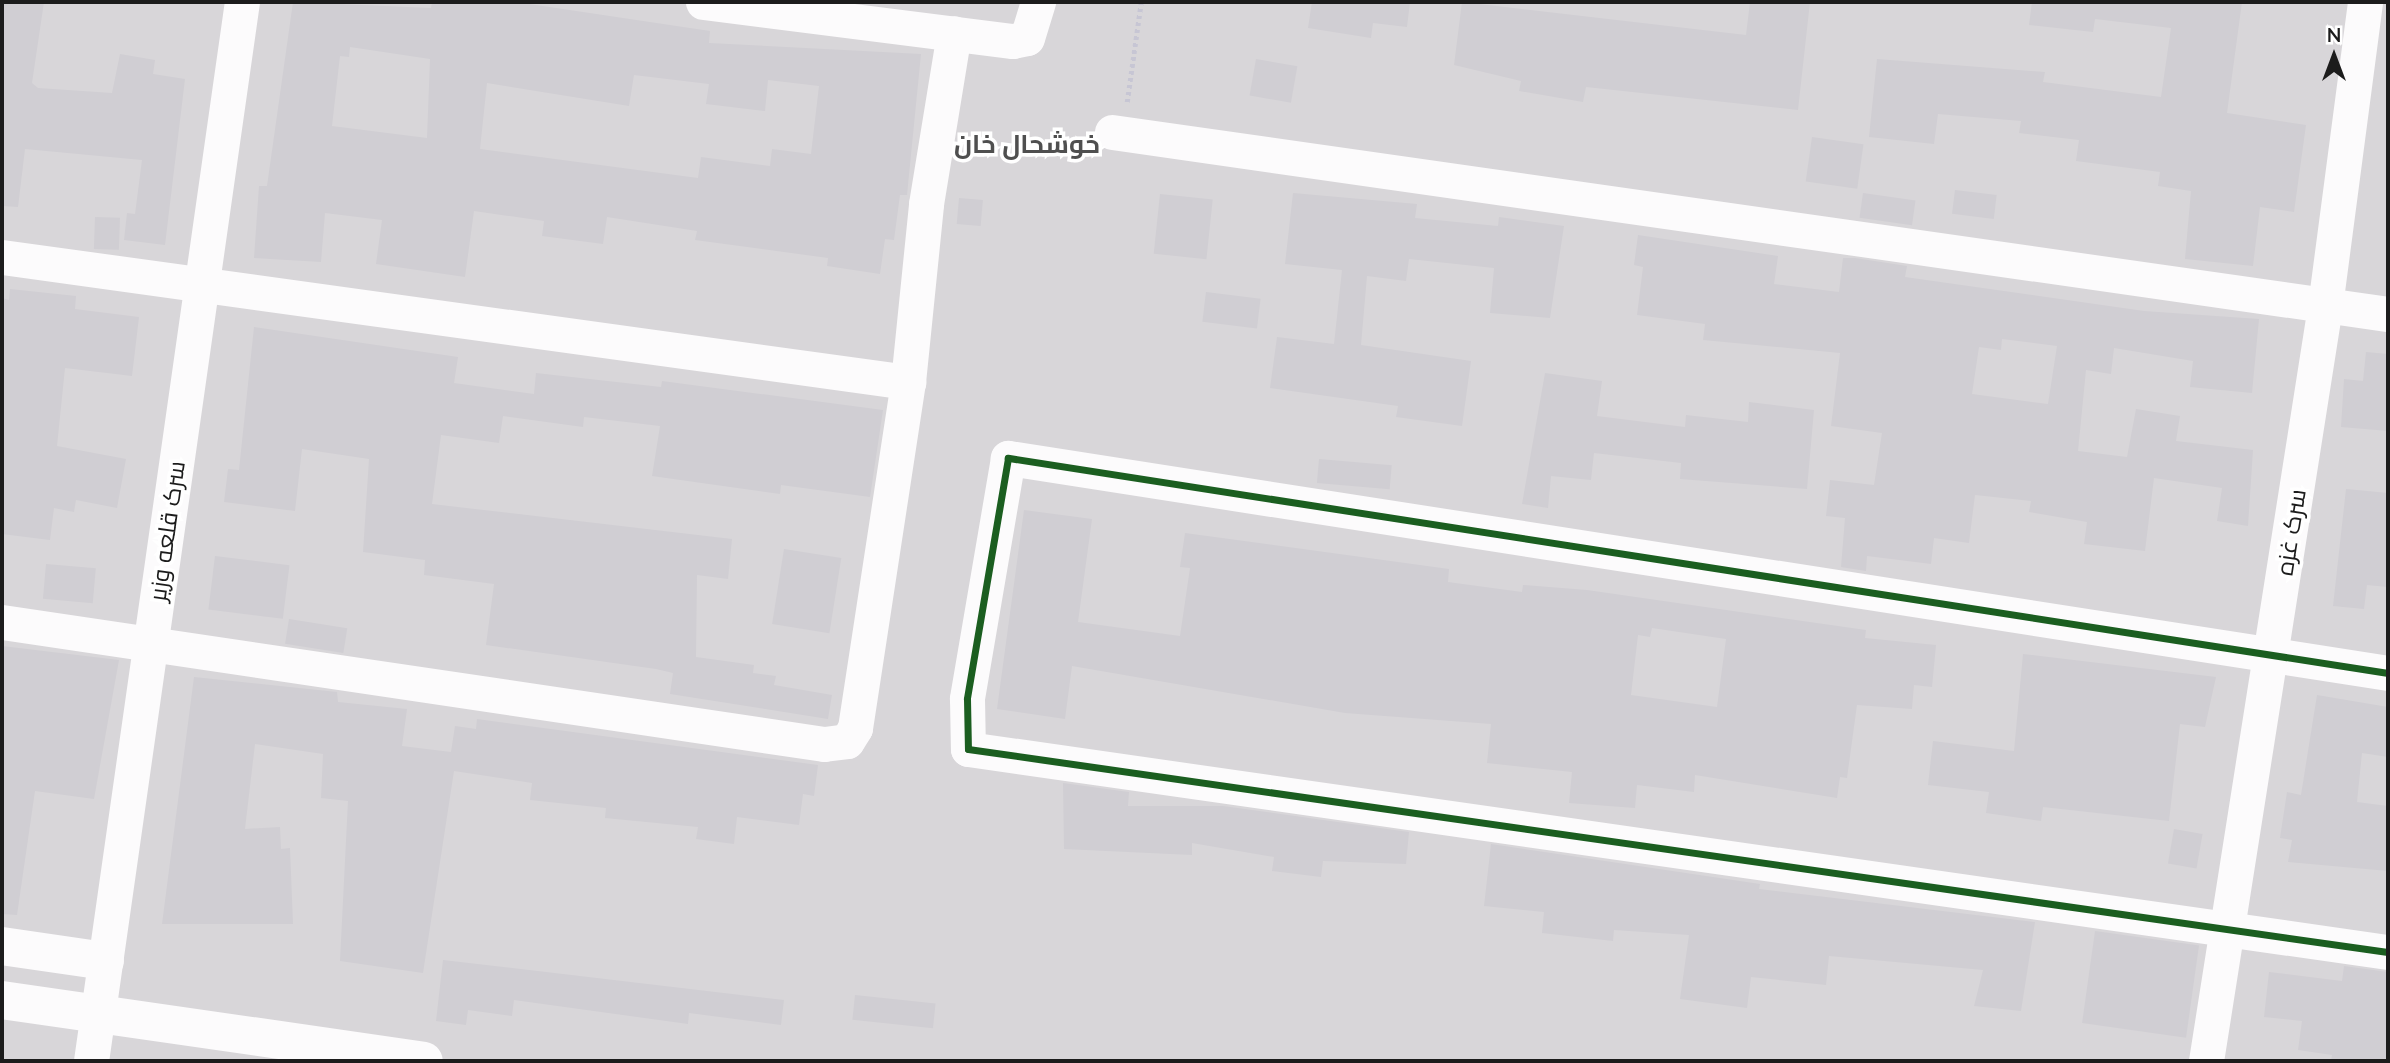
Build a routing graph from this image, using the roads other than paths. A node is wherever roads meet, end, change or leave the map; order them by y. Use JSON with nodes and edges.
{"nodes":[{"id":1,"x":242,"y":2,"type":"edge"},
{"id":2,"x":703,"y":2,"type":"edge"},
{"id":3,"x":1038,"y":2,"type":"edge"},
{"id":4,"x":2365,"y":2,"type":"edge"},
{"id":5,"x":954,"y":33,"type":"junction"},
{"id":6,"x":1117,"y":133,"type":"road end"},
{"id":7,"x":2,"y":257,"type":"edge"},
{"id":8,"x":201,"y":286,"type":"junction"},
{"id":9,"x":2325,"y":306,"type":"junction"},
{"id":10,"x":2388,"y":314,"type":"edge"},
{"id":11,"x":908,"y":382,"type":"junction"},
{"id":12,"x":2,"y":622,"type":"edge"},
{"id":13,"x":150,"y":645,"type":"junction"},
{"id":14,"x":2271,"y":658,"type":"junction"},
{"id":15,"x":2388,"y":673,"type":"edge"},
{"id":16,"x":2224,"y":932,"type":"junction"},
{"id":17,"x":2,"y":946,"type":"edge"},
{"id":18,"x":2388,"y":952,"type":"edge"},
{"id":19,"x":105,"y":961,"type":"junction"},
{"id":20,"x":2,"y":1000,"type":"edge"},
{"id":21,"x":97,"y":1014,"type":"junction"},
{"id":22,"x":91,"y":1061,"type":"edge"},
{"id":23,"x":424,"y":1061,"type":"edge"},
{"id":24,"x":2206,"y":1061,"type":"edge"}],
"edges":[{"from":1,"to":8,"type":"street","name":"سرک قلعه وزیر"},
{"from":2,"to":5,"type":"street"},
{"from":3,"to":5,"type":"street"},
{"from":4,"to":9,"type":"street","name":"سرک غزه"},
{"from":5,"to":11,"type":"street"},
{"from":6,"to":9,"type":"street"},
{"from":7,"to":8,"type":"street"},
{"from":8,"to":11,"type":"street"},
{"from":8,"to":13,"type":"street","name":"سرک قلعه وزیر"},
{"from":9,"to":10,"type":"street"},
{"from":9,"to":14,"type":"street","name":"سرک غزه"},
{"from":11,"to":13,"type":"street"},
{"from":12,"to":13,"type":"street"},
{"from":13,"to":19,"type":"street","name":"سرک قلعه وزیر"},
{"from":14,"to":15,"type":"street"},
{"from":14,"to":16,"type":"street","name":"سرک غزه"},
{"from":14,"to":16,"type":"street"},
{"from":16,"to":18,"type":"street"},
{"from":16,"to":24,"type":"street","name":"سرک غزه"},
{"from":17,"to":19,"type":"street"},
{"from":19,"to":21,"type":"street","name":"سرک قلعه وزیر"},
{"from":20,"to":21,"type":"street"},
{"from":21,"to":22,"type":"street","name":"سرک قلعه وزیر"},
{"from":21,"to":23,"type":"street"}]}
